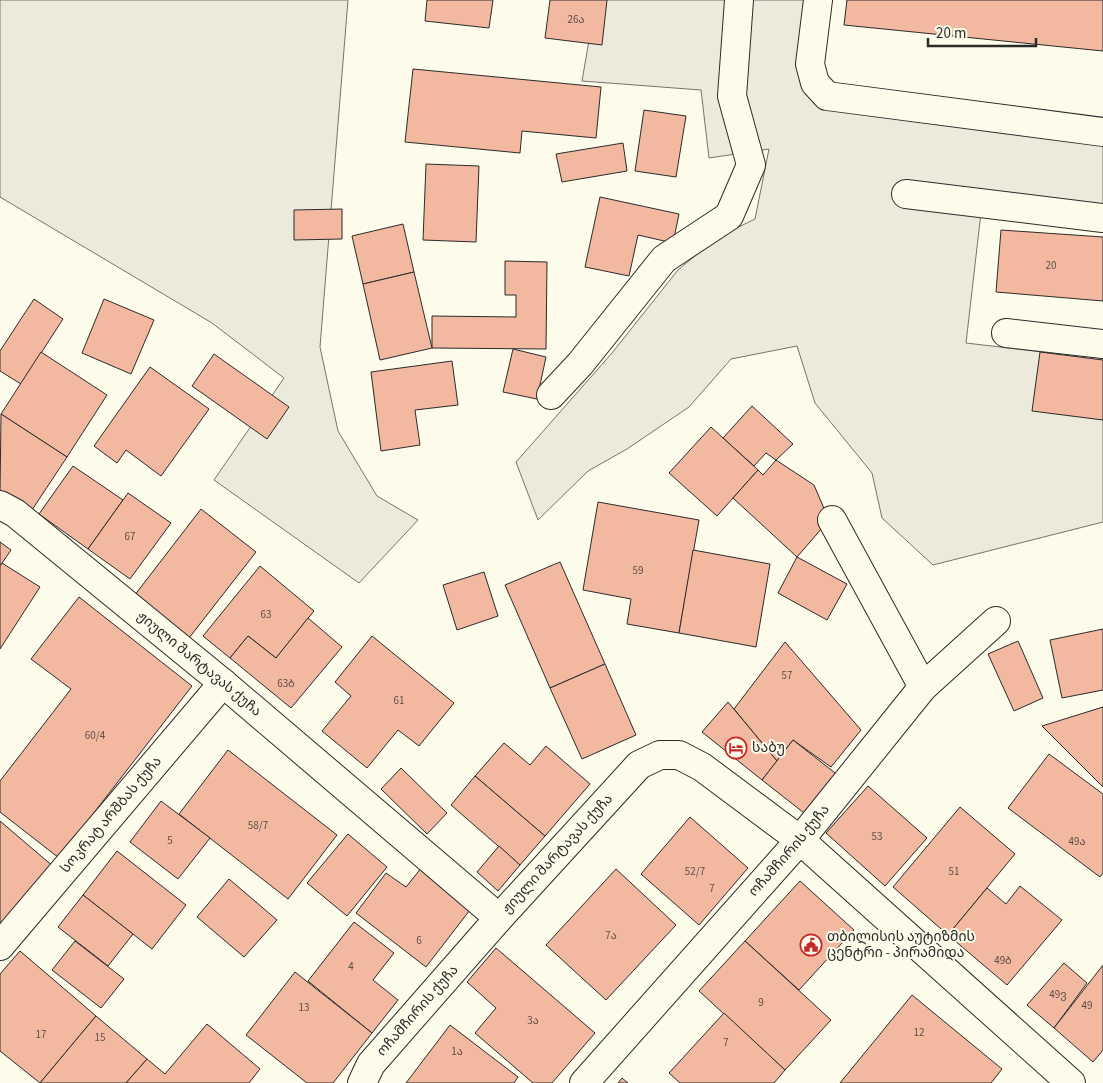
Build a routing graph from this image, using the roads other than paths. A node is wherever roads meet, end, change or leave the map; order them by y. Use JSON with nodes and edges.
{"nodes":[{"id":1,"x":739,"y":0,"type":"edge"},
{"id":2,"x":818,"y":0,"type":"edge"},
{"id":3,"x":1103,"y":132,"type":"edge"},
{"id":4,"x":906,"y":194,"type":"dead end"},
{"id":5,"x":1103,"y":218,"type":"edge"},
{"id":6,"x":1006,"y":333,"type":"dead end"},
{"id":7,"x":1103,"y":344,"type":"edge"},
{"id":8,"x":551,"y":395,"type":"dead end"},
{"id":9,"x":0,"y":505,"type":"edge"},
{"id":10,"x":832,"y":520,"type":"dead end"},
{"id":11,"x":996,"y":621,"type":"dead end"},
{"id":12,"x":223,"y":683,"type":"junction"},
{"id":13,"x":923,"y":687,"type":"junction"},
{"id":14,"x":800,"y":840,"type":"junction"},
{"id":15,"x":499,"y":918,"type":"junction"},
{"id":16,"x":0,"y":946,"type":"edge"},
{"id":17,"x":1059,"y":1079,"type":"edge"},
{"id":18,"x":362,"y":1083,"type":"edge"},
{"id":19,"x":584,"y":1083,"type":"edge"}],
"edges":[{"from":1,"to":8,"type":"street"},
{"from":2,"to":3,"type":"street"},
{"from":4,"to":5,"type":"street"},
{"from":6,"to":7,"type":"street"},
{"from":9,"to":12,"type":"street","name":"ჟიული შარტავას ქუჩა"},
{"from":10,"to":13,"type":"street"},
{"from":11,"to":13,"type":"street","name":"ოჩამჩირის ქუჩა"},
{"from":12,"to":15,"type":"street","name":"ჟიული შარტავას ქუჩა"},
{"from":12,"to":16,"type":"street","name":"სოკრატ არშბას ქუჩა"},
{"from":13,"to":14,"type":"street","name":"ოჩამჩირის ქუჩა"},
{"from":14,"to":15,"type":"street","name":"ჟიული შარტავას ქუჩა"},
{"from":14,"to":17,"type":"street","name":"ჟიული შარტავას ქუჩა"},
{"from":14,"to":19,"type":"street","name":"ოჩამჩირის ქუჩა"},
{"from":15,"to":18,"type":"street","name":"ოჩამჩირის ქუჩა"}]}
